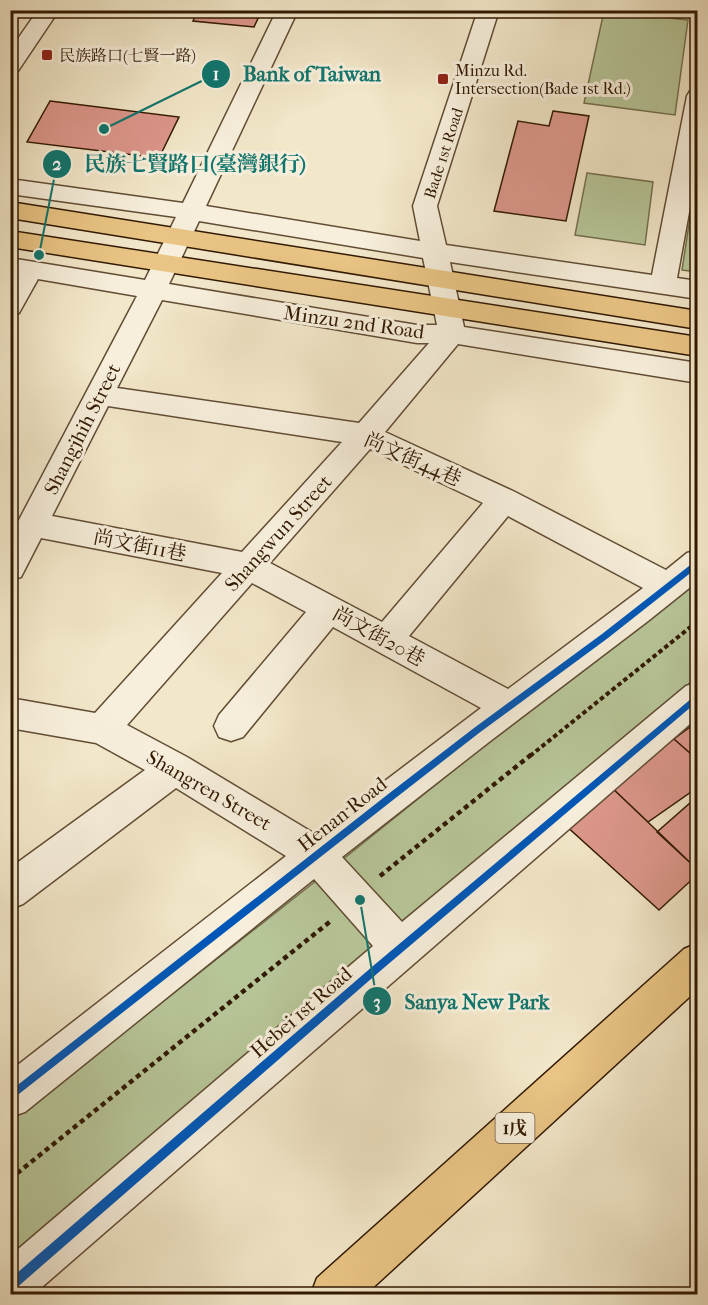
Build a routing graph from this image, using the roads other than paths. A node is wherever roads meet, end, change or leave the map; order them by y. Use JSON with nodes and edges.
{"nodes":[{"id":1,"x":49,"y":10,"type":"edge"},
{"id":2,"x":288,"y":10,"type":"edge"},
{"id":3,"x":489,"y":10,"type":"edge"},
{"id":4,"x":10,"y":66,"type":"edge"},
{"id":5,"x":698,"y":96,"type":"edge"},
{"id":6,"x":10,"y":186,"type":"edge"},
{"id":7,"x":10,"y":210,"type":"edge"},
{"id":8,"x":191,"y":212,"type":"junction"},
{"id":9,"x":179,"y":237,"type":"junction"},
{"id":10,"x":10,"y":239,"type":"edge"},
{"id":11,"x":436,"y":252,"type":"junction"},
{"id":12,"x":165,"y":265,"type":"junction"},
{"id":13,"x":21,"y":268,"type":"edge"},
{"id":14,"x":442,"y":279,"type":"junction"},
{"id":15,"x":663,"y":285,"type":"junction"},
{"id":16,"x":698,"y":290,"type":"edge"},
{"id":17,"x":153,"y":291,"type":"junction"},
{"id":18,"x":10,"y":307,"type":"edge"},
{"id":19,"x":698,"y":320,"type":"edge"},
{"id":20,"x":449,"y":321,"type":"junction"},
{"id":21,"x":627,"y":323,"type":"junction"},
{"id":22,"x":698,"y":347,"type":"edge"},
{"id":23,"x":698,"y":373,"type":"edge"},
{"id":24,"x":99,"y":395,"type":"junction"},
{"id":25,"x":366,"y":435,"type":"junction"},
{"id":26,"x":504,"y":500,"type":"junction"},
{"id":27,"x":33,"y":524,"type":"junction"},
{"id":28,"x":698,"y":562,"type":"edge"},
{"id":29,"x":248,"y":566,"type":"junction"},
{"id":30,"x":10,"y":568,"type":"edge"},
{"id":31,"x":669,"y":587,"type":"junction"},
{"id":32,"x":329,"y":608,"type":"junction"},
{"id":33,"x":386,"y":640,"type":"junction"},
{"id":34,"x":698,"y":696,"type":"edge"},
{"id":35,"x":508,"y":706,"type":"junction"},
{"id":36,"x":10,"y":713,"type":"edge"},
{"id":37,"x":231,"y":726,"type":"dead end"},
{"id":38,"x":102,"y":729,"type":"junction"},
{"id":39,"x":175,"y":768,"type":"junction"},
{"id":40,"x":316,"y":854,"type":"junction"},
{"id":41,"x":10,"y":891,"type":"edge"},
{"id":42,"x":400,"y":948,"type":"junction"},
{"id":43,"x":698,"y":962,"type":"edge"},
{"id":44,"x":10,"y":1097,"type":"edge"},
{"id":45,"x":10,"y":1286,"type":"edge"},
{"id":46,"x":333,"y":1294,"type":"edge"}],
"edges":[{"from":1,"to":4,"type":"street"},
{"from":2,"to":8,"type":"street","name":"Shangjhih Street"},
{"from":3,"to":11,"type":"street","name":"Bade 1st Road"},
{"from":5,"to":15,"type":"street"},
{"from":6,"to":8,"type":"street"},
{"from":7,"to":9,"type":"main road"},
{"from":8,"to":9,"type":"street","name":"Shangjhih Street"},
{"from":8,"to":11,"type":"street"},
{"from":9,"to":12,"type":"street","name":"Shangjhih Street"},
{"from":9,"to":14,"type":"main road"},
{"from":10,"to":12,"type":"main road","name":"Minzu 2nd Road"},
{"from":11,"to":14,"type":"street","name":"Bade 1st Road"},
{"from":11,"to":15,"type":"street"},
{"from":12,"to":17,"type":"street","name":"Shangjhih Street"},
{"from":12,"to":20,"type":"main road","name":"Minzu 2nd Road"},
{"from":13,"to":17,"type":"street","name":"Minzu 2nd Road"},
{"from":13,"to":18,"type":"street"},
{"from":14,"to":20,"type":"street","name":"Bade 1st Road"},
{"from":14,"to":21,"type":"main road"},
{"from":15,"to":16,"type":"street"},
{"from":17,"to":20,"type":"street","name":"Minzu 2nd Road"},
{"from":17,"to":24,"type":"street","name":"Shangjhih Street"},
{"from":19,"to":21,"type":"main road"},
{"from":20,"to":21,"type":"main road","name":"Minzu 2nd Road"},
{"from":20,"to":23,"type":"street","name":"Minzu 2nd Road"},
{"from":20,"to":25,"type":"street","name":"Shangwun Street"},
{"from":21,"to":22,"type":"main road"},
{"from":24,"to":25,"type":"street","name":"尚文街44巷"},
{"from":24,"to":27,"type":"street","name":"Shangjhih Street"},
{"from":25,"to":26,"type":"street","name":"尚文街44巷"},
{"from":25,"to":29,"type":"street","name":"Shangwun Street"},
{"from":26,"to":31,"type":"street","name":"尚文街44巷"},
{"from":26,"to":33,"type":"street"},
{"from":27,"to":29,"type":"street","name":"尚文街11巷"},
{"from":27,"to":30,"type":"street","name":"Shangjhih Street"},
{"from":28,"to":31,"type":"street","name":"Henan Road"},
{"from":29,"to":32,"type":"street","name":"尚文街20巷"},
{"from":29,"to":38,"type":"street","name":"Shangwun Street"},
{"from":31,"to":35,"type":"street","name":"Henan Road"},
{"from":32,"to":33,"type":"street","name":"尚文街20巷"},
{"from":32,"to":37,"type":"street"},
{"from":33,"to":35,"type":"street","name":"尚文街20巷"},
{"from":34,"to":42,"type":"street","name":"Hebei 1st Road"},
{"from":35,"to":40,"type":"street","name":"Henan Road"},
{"from":36,"to":38,"type":"street","name":"Shangren Street"},
{"from":38,"to":39,"type":"street","name":"Shangren Street"},
{"from":39,"to":40,"type":"street","name":"Shangren Street"},
{"from":39,"to":41,"type":"street"},
{"from":40,"to":42,"type":"street","name":"Shangren Street"},
{"from":40,"to":44,"type":"street","name":"Henan Road"},
{"from":42,"to":45,"type":"street","name":"Hebei 1st Road"},
{"from":43,"to":46,"type":"main road","number":"1戊"}]}
